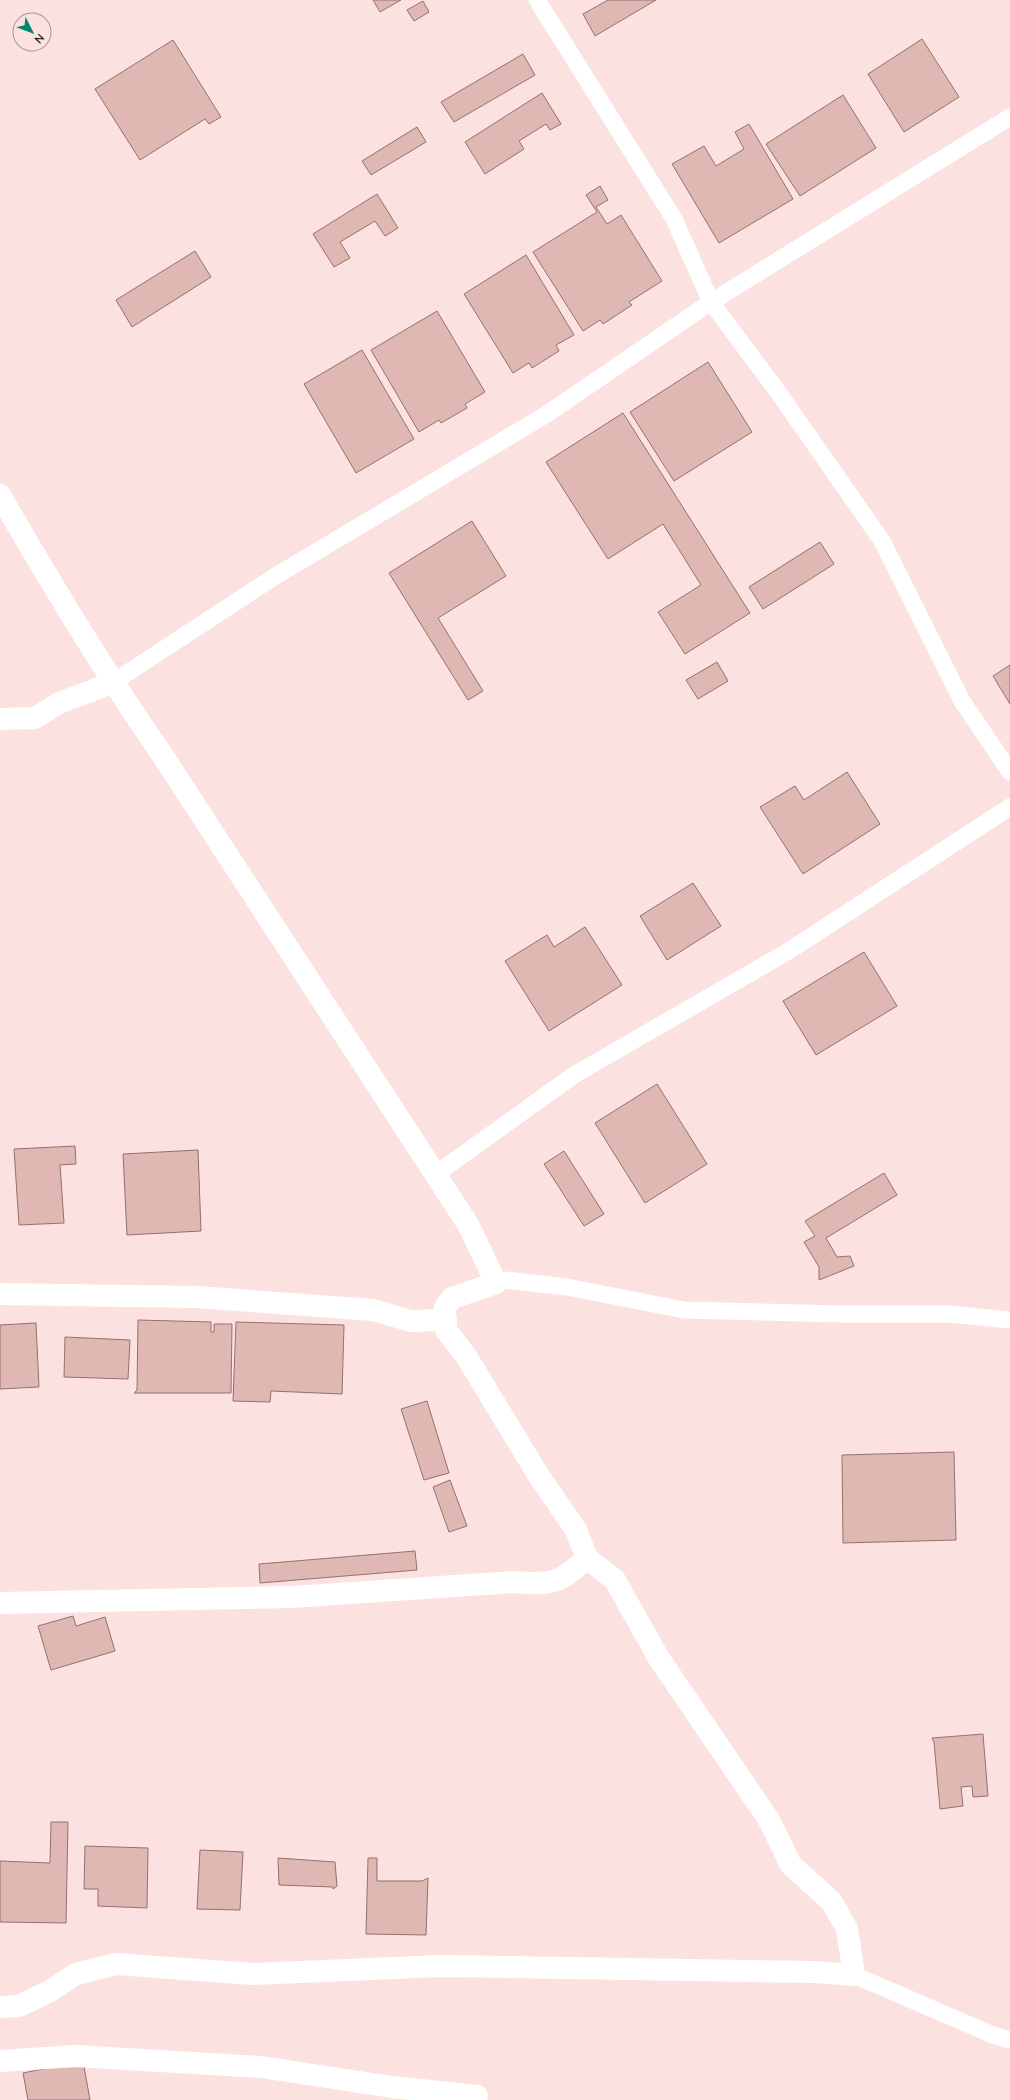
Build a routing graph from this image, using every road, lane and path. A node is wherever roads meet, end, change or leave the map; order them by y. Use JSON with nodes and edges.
{"nodes":[{"id":1,"x":536,"y":0,"type":"edge"},
{"id":2,"x":1010,"y":117,"type":"edge"},
{"id":3,"x":711,"y":302,"type":"junction"},
{"id":4,"x":0,"y":495,"type":"edge"},
{"id":5,"x":112,"y":683,"type":"junction"},
{"id":6,"x":0,"y":719,"type":"edge"},
{"id":7,"x":1010,"y":772,"type":"edge"},
{"id":8,"x":1010,"y":807,"type":"edge"},
{"id":9,"x":436,"y":1174,"type":"junction"},
{"id":10,"x":496,"y":1283,"type":"junction"},
{"id":11,"x":0,"y":1294,"type":"edge"},
{"id":12,"x":446,"y":1320,"type":"junction"},
{"id":13,"x":1010,"y":1320,"type":"edge"},
{"id":14,"x":587,"y":1558,"type":"junction"},
{"id":15,"x":0,"y":1603,"type":"edge"},
{"id":16,"x":854,"y":1975,"type":"junction"},
{"id":17,"x":0,"y":2007,"type":"edge"},
{"id":18,"x":1010,"y":2040,"type":"edge"},
{"id":19,"x":0,"y":2061,"type":"edge"},
{"id":20,"x":477,"y":2096,"type":"dead end"}],
"edges":[{"from":1,"to":3,"type":"lane"},
{"from":2,"to":3,"type":"lane"},
{"from":3,"to":5,"type":"lane"},
{"from":3,"to":7,"type":"lane"},
{"from":4,"to":5,"type":"street"},
{"from":5,"to":6,"type":"street"},
{"from":5,"to":9,"type":"street"},
{"from":8,"to":9,"type":"lane"},
{"from":9,"to":10,"type":"street"},
{"from":10,"to":12,"type":"street"},
{"from":10,"to":13,"type":"lane"},
{"from":11,"to":12,"type":"street"},
{"from":12,"to":14,"type":"street"},
{"from":14,"to":15,"type":"street"},
{"from":14,"to":16,"type":"street"},
{"from":16,"to":17,"type":"street"},
{"from":16,"to":18,"type":"lane"},
{"from":19,"to":20,"type":"street"}]}
